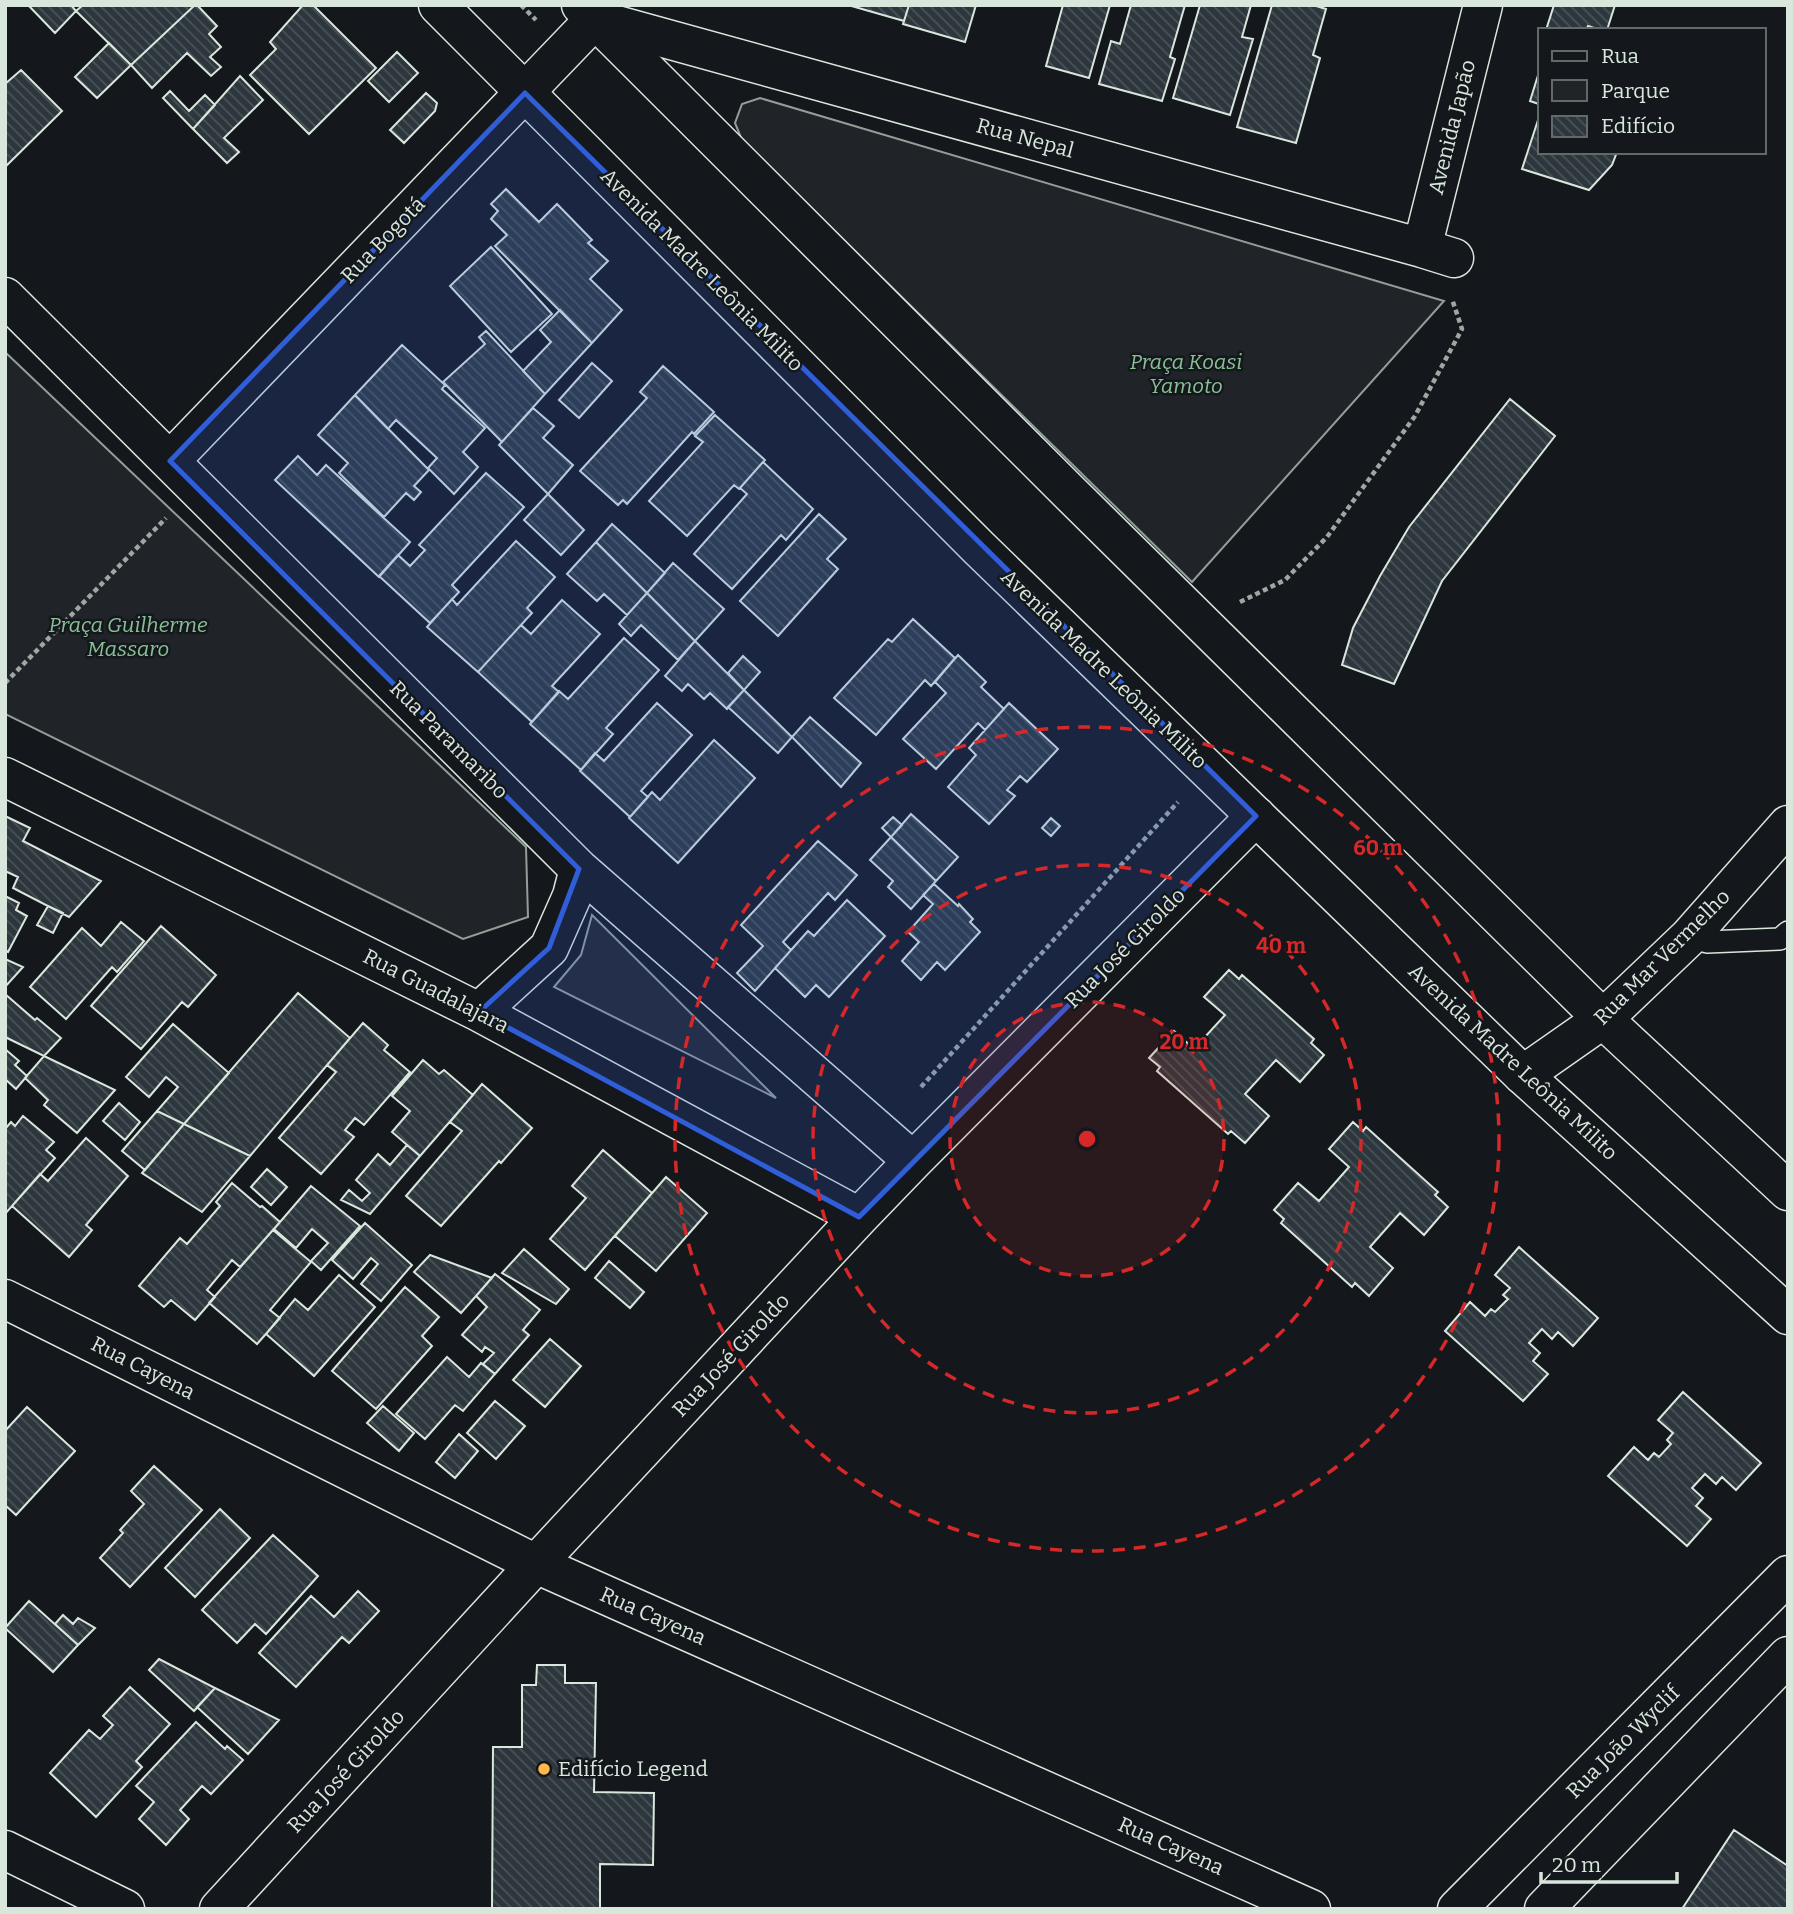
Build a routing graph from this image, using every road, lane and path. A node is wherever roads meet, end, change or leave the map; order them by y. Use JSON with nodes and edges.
{"nodes":[{"id":1,"x":438,"y":5,"type":"edge"},
{"id":2,"x":1483,"y":5,"type":"edge"},
{"id":3,"x":588,"y":12,"type":"edge"},
{"id":4,"x":525,"y":93,"type":"junction"},
{"id":5,"x":1438,"y":253,"type":"junction"},
{"id":6,"x":5,"y":297,"type":"edge"},
{"id":7,"x":183,"y":474,"type":"junction"},
{"id":8,"x":1197,"y":618,"type":"junction"},
{"id":9,"x":5,"y":683,"type":"edge"},
{"id":10,"x":5,"y":777,"type":"edge"},
{"id":11,"x":1256,"y":816,"type":"junction"},
{"id":12,"x":1788,"y":825,"type":"edge"},
{"id":13,"x":579,"y":869,"type":"junction"},
{"id":14,"x":1788,"y":932,"type":"edge"},
{"id":15,"x":1689,"y":937,"type":"junction"},
{"id":16,"x":479,"y":1012,"type":"junction"},
{"id":17,"x":1603,"y":1019,"type":"junction"},
{"id":18,"x":1523,"y":1075,"type":"junction"},
{"id":19,"x":913,"y":1161,"type":"junction"},
{"id":20,"x":1788,"y":1191,"type":"edge"},
{"id":21,"x":859,"y":1217,"type":"junction"},
{"id":22,"x":5,"y":1299,"type":"edge"},
{"id":23,"x":1788,"y":1315,"type":"edge"},
{"id":24,"x":536,"y":1564,"type":"junction"},
{"id":25,"x":1788,"y":1575,"type":"edge"},
{"id":26,"x":1788,"y":1656,"type":"edge"},
{"id":27,"x":5,"y":1850,"type":"edge"},
{"id":28,"x":125,"y":1909,"type":"edge"},
{"id":29,"x":219,"y":1909,"type":"edge"},
{"id":30,"x":1311,"y":1909,"type":"edge"},
{"id":31,"x":1457,"y":1909,"type":"edge"},
{"id":32,"x":1544,"y":1909,"type":"edge"}],
"edges":[{"from":1,"to":4,"type":"street","name":"Avenida Madre Leônia Milito"},
{"from":2,"to":5,"type":"street","name":"Avenida Japão"},
{"from":3,"to":4,"type":"street","name":"Rua Bogotá"},
{"from":3,"to":5,"type":"street","name":"Rua Nepal"},
{"from":3,"to":8,"type":"street"},
{"from":4,"to":7,"type":"street","name":"Rua Bogotá"},
{"from":4,"to":11,"type":"street","name":"Avenida Madre Leônia Milito"},
{"from":5,"to":8,"type":"path"},
{"from":6,"to":7,"type":"street","name":"Rua Paramaribo"},
{"from":7,"to":9,"type":"path"},
{"from":7,"to":13,"type":"street","name":"Rua Paramaribo"},
{"from":8,"to":17,"type":"street"},
{"from":10,"to":16,"type":"street","name":"Rua Guadalajara"},
{"from":11,"to":18,"type":"street","name":"Avenida Madre Leônia Milito"},
{"from":11,"to":19,"type":"street","name":"Rua José Giroldo"},
{"from":12,"to":15,"type":"street","name":"Rua Mar Vermelho"},
{"from":13,"to":16,"type":"street"},
{"from":13,"to":19,"type":"street","name":"Rua Paramaribo"},
{"from":14,"to":15,"type":"lane"},
{"from":15,"to":17,"type":"street","name":"Rua Mar Vermelho"},
{"from":16,"to":21,"type":"street","name":"Rua Guadalajara"},
{"from":17,"to":18,"type":"street","name":"Rua Mar Vermelho"},
{"from":17,"to":20,"type":"street"},
{"from":18,"to":23,"type":"street","name":"Avenida Madre Leônia Milito"},
{"from":19,"to":21,"type":"street","name":"Rua José Giroldo"},
{"from":21,"to":24,"type":"street","name":"Rua José Giroldo"},
{"from":22,"to":24,"type":"street","name":"Rua Cayena"},
{"from":24,"to":29,"type":"street","name":"Rua José Giroldo"},
{"from":24,"to":30,"type":"street","name":"Rua Cayena"},
{"from":25,"to":31,"type":"street","name":"Rua João Wyclif"},
{"from":26,"to":32,"type":"street"},
{"from":27,"to":28,"type":"street"}]}
